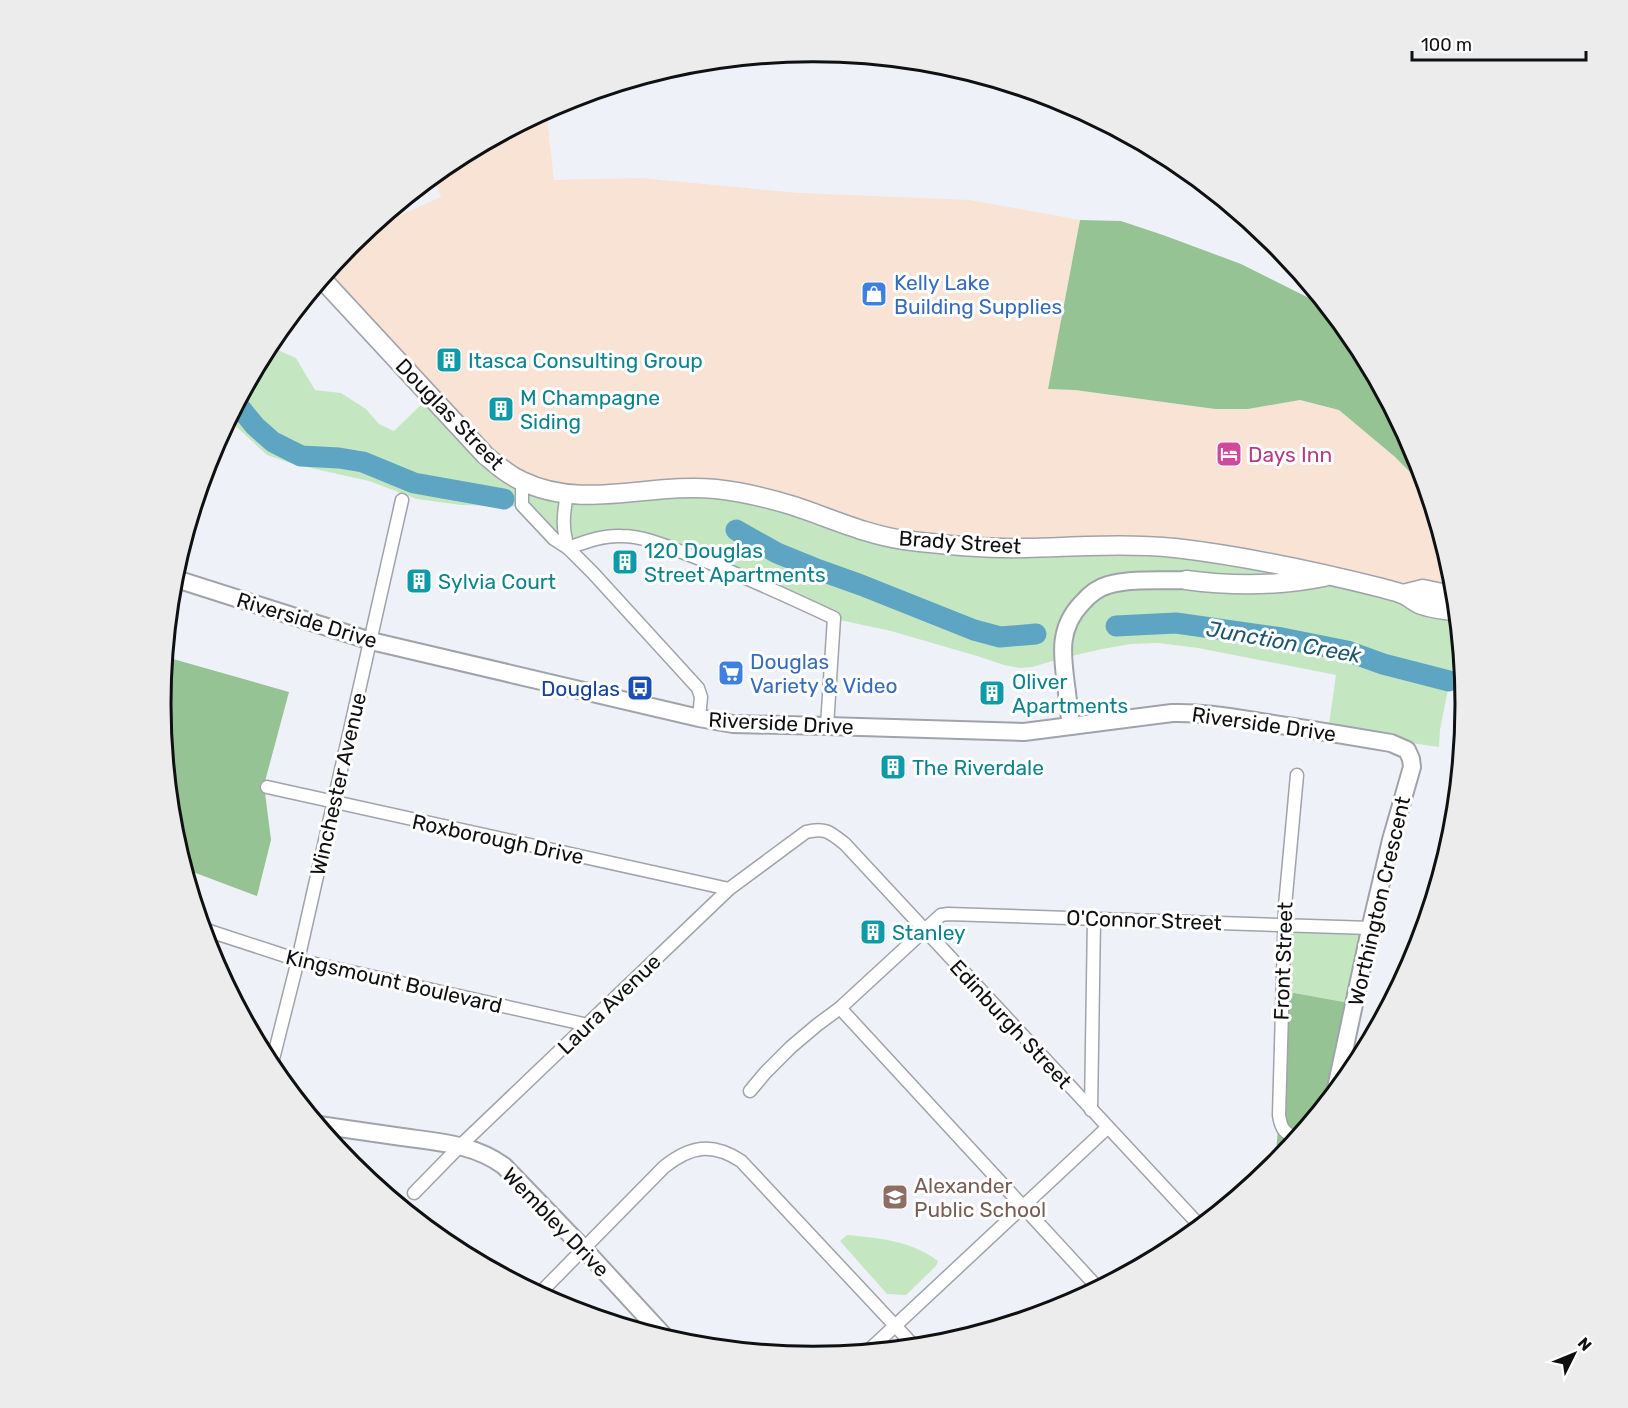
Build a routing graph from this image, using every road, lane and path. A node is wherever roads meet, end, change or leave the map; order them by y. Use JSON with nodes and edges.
{"nodes":[{"id":1,"x":327,"y":285,"type":"edge"},
{"id":2,"x":522,"y":481,"type":"junction"},
{"id":3,"x":567,"y":494,"type":"junction"},
{"id":4,"x":402,"y":500,"type":"dead end"},
{"id":5,"x":568,"y":548,"type":"junction"},
{"id":6,"x":1228,"y":556,"type":"junction"},
{"id":7,"x":1328,"y":576,"type":"junction"},
{"id":8,"x":1186,"y":580,"type":"junction"},
{"id":9,"x":184,"y":581,"type":"edge"},
{"id":10,"x":1402,"y":594,"type":"junction"},
{"id":11,"x":1447,"y":594,"type":"edge"},
{"id":12,"x":1449,"y":610,"type":"edge"},
{"id":13,"x":370,"y":641,"type":"junction"},
{"id":14,"x":699,"y":718,"type":"junction"},
{"id":15,"x":827,"y":726,"type":"junction"},
{"id":16,"x":1071,"y":726,"type":"junction"},
{"id":17,"x":1403,"y":747,"type":"joint"},
{"id":18,"x":1297,"y":775,"type":"dead end"},
{"id":19,"x":267,"y":787,"type":"dead end"},
{"id":20,"x":333,"y":802,"type":"junction"},
{"id":21,"x":815,"y":830,"type":"joint"},
{"id":22,"x":729,"y":889,"type":"junction"},
{"id":23,"x":1094,"y":919,"type":"junction"},
{"id":24,"x":1284,"y":925,"type":"junction"},
{"id":25,"x":1371,"y":928,"type":"junction"},
{"id":26,"x":924,"y":930,"type":"junction"},
{"id":27,"x":214,"y":932,"type":"edge"},
{"id":28,"x":298,"y":960,"type":"junction"},
{"id":29,"x":840,"y":1008,"type":"junction"},
{"id":30,"x":588,"y":1025,"type":"junction"},
{"id":31,"x":275,"y":1053,"type":"edge"},
{"id":32,"x":1339,"y":1073,"type":"edge"},
{"id":33,"x":750,"y":1091,"type":"dead end"},
{"id":34,"x":1090,"y":1110,"type":"junction"},
{"id":35,"x":330,"y":1127,"type":"edge"},
{"id":36,"x":1107,"y":1128,"type":"junction"},
{"id":37,"x":1291,"y":1135,"type":"edge"},
{"id":38,"x":461,"y":1145,"type":"junction"},
{"id":39,"x":414,"y":1193,"type":"dead end"},
{"id":40,"x":1023,"y":1208,"type":"junction"},
{"id":41,"x":1195,"y":1221,"type":"edge"},
{"id":42,"x":584,"y":1249,"type":"junction"},
{"id":43,"x":1093,"y":1282,"type":"edge"},
{"id":44,"x":546,"y":1287,"type":"edge"},
{"id":45,"x":896,"y":1326,"type":"junction"},
{"id":46,"x":656,"y":1327,"type":"edge"},
{"id":47,"x":908,"y":1339,"type":"edge"},
{"id":48,"x":877,"y":1343,"type":"edge"}],
"edges":[{"from":1,"to":2,"type":"main road","name":"Douglas Street"},
{"from":2,"to":3,"type":"main road","name":"Brady Street"},
{"from":2,"to":5,"type":"street","name":"Douglas Street"},
{"from":3,"to":5,"type":"street"},
{"from":3,"to":6,"type":"main road","name":"Brady Street"},
{"from":4,"to":13,"type":"street","name":"Winchester Avenue"},
{"from":5,"to":14,"type":"street","name":"Douglas Street"},
{"from":5,"to":15,"type":"street"},
{"from":6,"to":7,"type":"main road","name":"Brady Street"},
{"from":6,"to":8,"type":"main road"},
{"from":7,"to":8,"type":"main road"},
{"from":7,"to":10,"type":"main road","name":"Brady Street"},
{"from":8,"to":16,"type":"street"},
{"from":9,"to":13,"type":"street","name":"Riverside Drive"},
{"from":10,"to":11,"type":"main road","name":"Brady Street"},
{"from":10,"to":12,"type":"main road","name":"Brady Street"},
{"from":13,"to":14,"type":"street","name":"Riverside Drive"},
{"from":13,"to":20,"type":"street","name":"Winchester Avenue"},
{"from":14,"to":15,"type":"street","name":"Riverside Drive"},
{"from":15,"to":16,"type":"street","name":"Riverside Drive"},
{"from":16,"to":17,"type":"street","name":"Riverside Drive"},
{"from":17,"to":25,"type":"street","name":"Worthington Crescent"},
{"from":18,"to":24,"type":"street","name":"Front Street"},
{"from":19,"to":20,"type":"street","name":"Roxborough Drive"},
{"from":20,"to":22,"type":"street","name":"Roxborough Drive"},
{"from":20,"to":28,"type":"street","name":"Winchester Avenue"},
{"from":21,"to":22,"type":"street","name":"Laura Avenue"},
{"from":21,"to":26,"type":"street","name":"Edinburgh Street"},
{"from":22,"to":30,"type":"street","name":"Laura Avenue"},
{"from":23,"to":24,"type":"street","name":"O'Connor Street"},
{"from":23,"to":26,"type":"street","name":"O'Connor Street"},
{"from":23,"to":34,"type":"street"},
{"from":24,"to":25,"type":"street","name":"O'Connor Street"},
{"from":24,"to":37,"type":"street","name":"Front Street"},
{"from":25,"to":32,"type":"street","name":"Worthington Crescent"},
{"from":26,"to":29,"type":"street","name":"O'Connor Street"},
{"from":26,"to":34,"type":"street","name":"Edinburgh Street"},
{"from":27,"to":28,"type":"street","name":"Kingsmount Boulevard"},
{"from":28,"to":30,"type":"street","name":"Kingsmount Boulevard"},
{"from":28,"to":31,"type":"street","name":"Winchester Avenue"},
{"from":29,"to":33,"type":"street","name":"O'Connor Street"},
{"from":29,"to":40,"type":"street"},
{"from":30,"to":38,"type":"street","name":"Laura Avenue"},
{"from":34,"to":36,"type":"street","name":"Edinburgh Street"},
{"from":35,"to":38,"type":"street","name":"Wembley Drive"},
{"from":36,"to":40,"type":"street"},
{"from":36,"to":41,"type":"street","name":"Edinburgh Street"},
{"from":38,"to":39,"type":"street","name":"Laura Avenue"},
{"from":38,"to":42,"type":"street","name":"Wembley Drive"},
{"from":40,"to":43,"type":"street"},
{"from":40,"to":45,"type":"street"},
{"from":42,"to":44,"type":"street"},
{"from":42,"to":45,"type":"street"},
{"from":42,"to":46,"type":"street","name":"Wembley Drive"},
{"from":45,"to":47,"type":"street"},
{"from":45,"to":48,"type":"street"}]}
